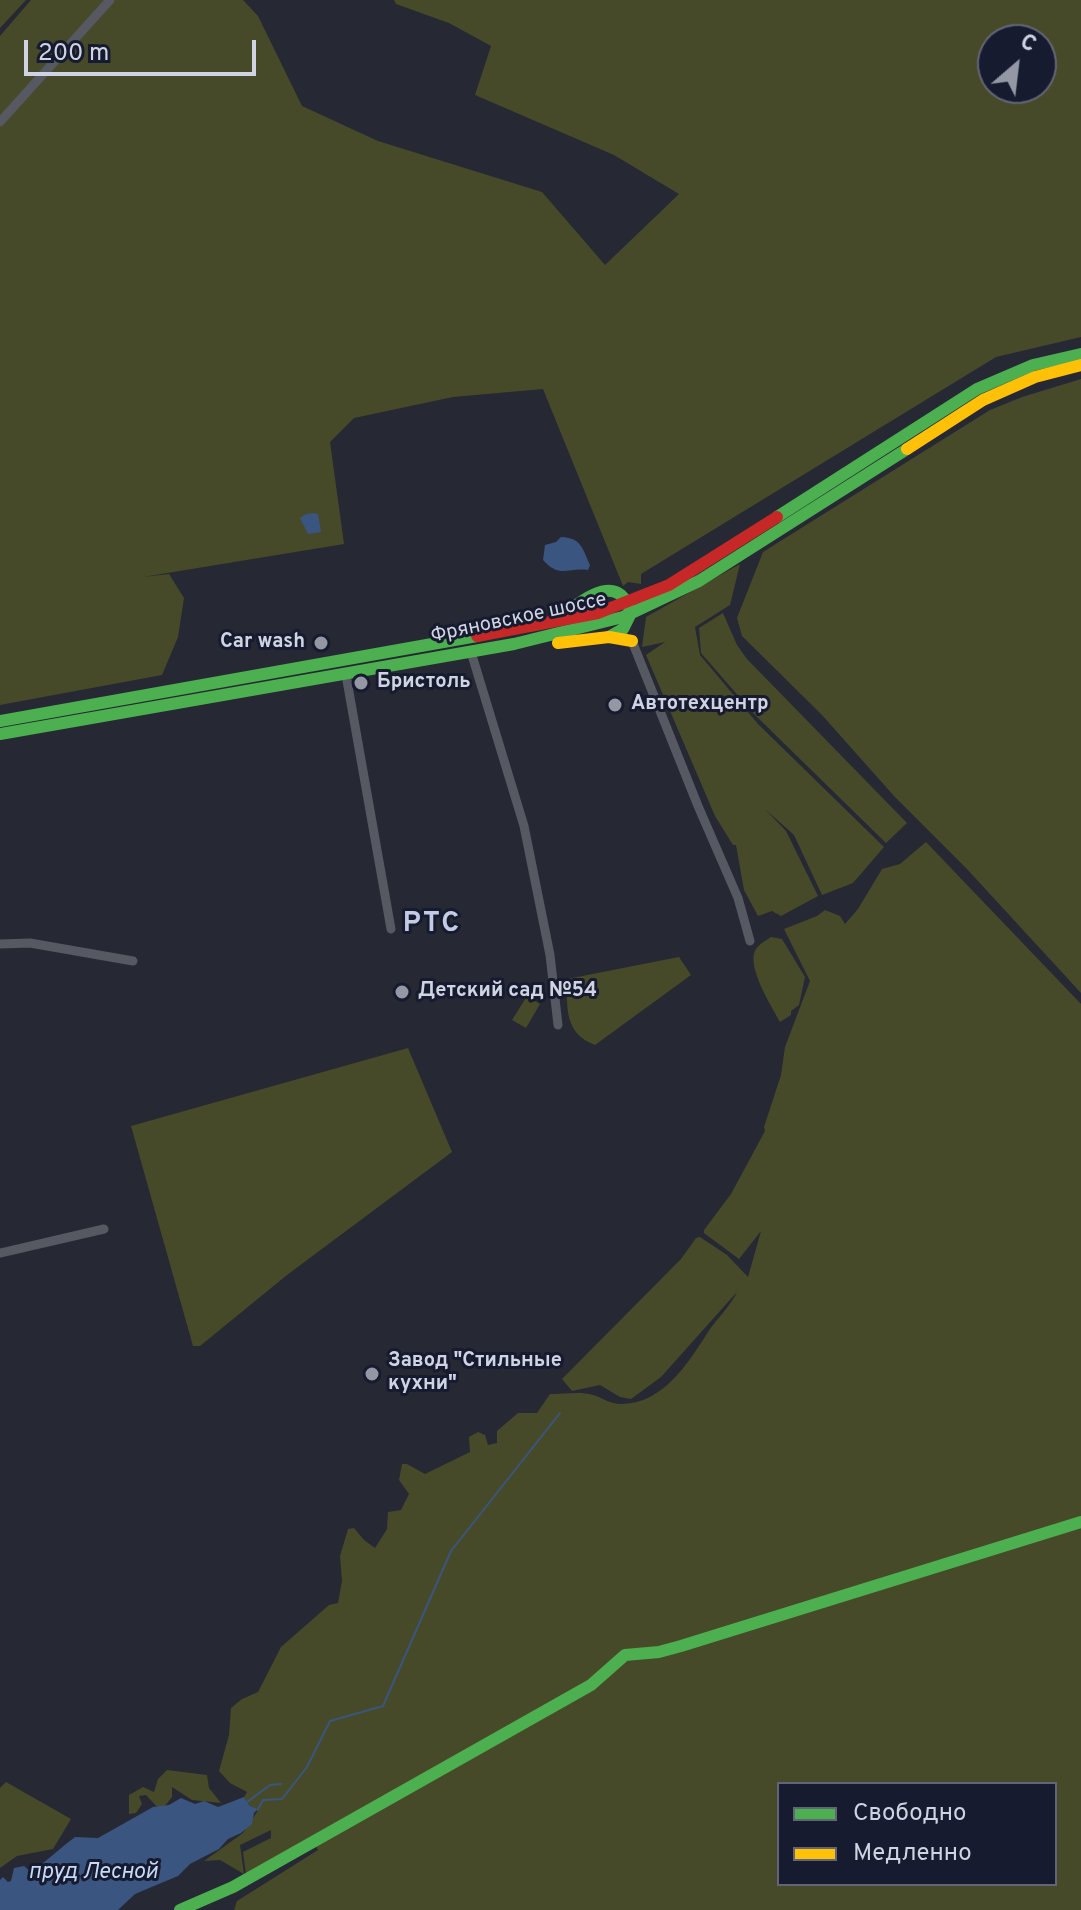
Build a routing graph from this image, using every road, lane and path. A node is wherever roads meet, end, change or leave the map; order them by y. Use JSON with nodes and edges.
{"nodes":[{"id":1,"x":110,"y":0,"type":"edge"},
{"id":2,"x":0,"y":122,"type":"edge"},
{"id":3,"x":1081,"y":354,"type":"edge"},
{"id":4,"x":1081,"y":365,"type":"edge"},
{"id":5,"x":655,"y":602,"type":"junction"},
{"id":6,"x":630,"y":608,"type":"junction"},
{"id":7,"x":554,"y":622,"type":"junction"},
{"id":8,"x":609,"y":637,"type":"junction"},
{"id":9,"x":632,"y":641,"type":"junction"},
{"id":10,"x":514,"y":644,"type":"junction"},
{"id":11,"x":471,"y":652,"type":"junction"},
{"id":12,"x":346,"y":675,"type":"junction"},
{"id":13,"x":0,"y":721,"type":"edge"},
{"id":14,"x":0,"y":734,"type":"edge"},
{"id":15,"x":391,"y":929,"type":"dead end"},
{"id":16,"x":750,"y":941,"type":"dead end"},
{"id":17,"x":0,"y":944,"type":"edge"},
{"id":18,"x":133,"y":961,"type":"dead end"},
{"id":19,"x":558,"y":1025,"type":"dead end"},
{"id":20,"x":104,"y":1229,"type":"dead end"},
{"id":21,"x":0,"y":1253,"type":"edge"},
{"id":22,"x":1081,"y":1522,"type":"edge"},
{"id":23,"x":180,"y":1910,"type":"edge"}],
"edges":[{"from":1,"to":2,"type":"street"},
{"from":3,"to":6,"type":"main road","name":"Фряновское шоссе"},
{"from":4,"to":5,"type":"main road","name":"Фряновское шоссе"},
{"from":5,"to":6,"type":"main road","name":"Фряновское шоссе"},
{"from":5,"to":9,"type":"main road"},
{"from":6,"to":7,"type":"main road","name":"Фряновское шоссе"},
{"from":6,"to":7,"type":"main road"},
{"from":6,"to":8,"type":"main road"},
{"from":6,"to":9,"type":"main road"},
{"from":6,"to":10,"type":"main road","name":"Фряновское шоссе"},
{"from":7,"to":13,"type":"main road","name":"Фряновское шоссе"},
{"from":8,"to":9,"type":"main road"},
{"from":8,"to":10,"type":"main road"},
{"from":9,"to":16,"type":"street"},
{"from":10,"to":11,"type":"main road","name":"Фряновское шоссе"},
{"from":11,"to":12,"type":"main road","name":"Фряновское шоссе"},
{"from":11,"to":19,"type":"street"},
{"from":12,"to":14,"type":"main road","name":"Фряновское шоссе"},
{"from":12,"to":15,"type":"street"},
{"from":17,"to":18,"type":"street"},
{"from":20,"to":21,"type":"street"},
{"from":22,"to":23,"type":"main road"}]}
